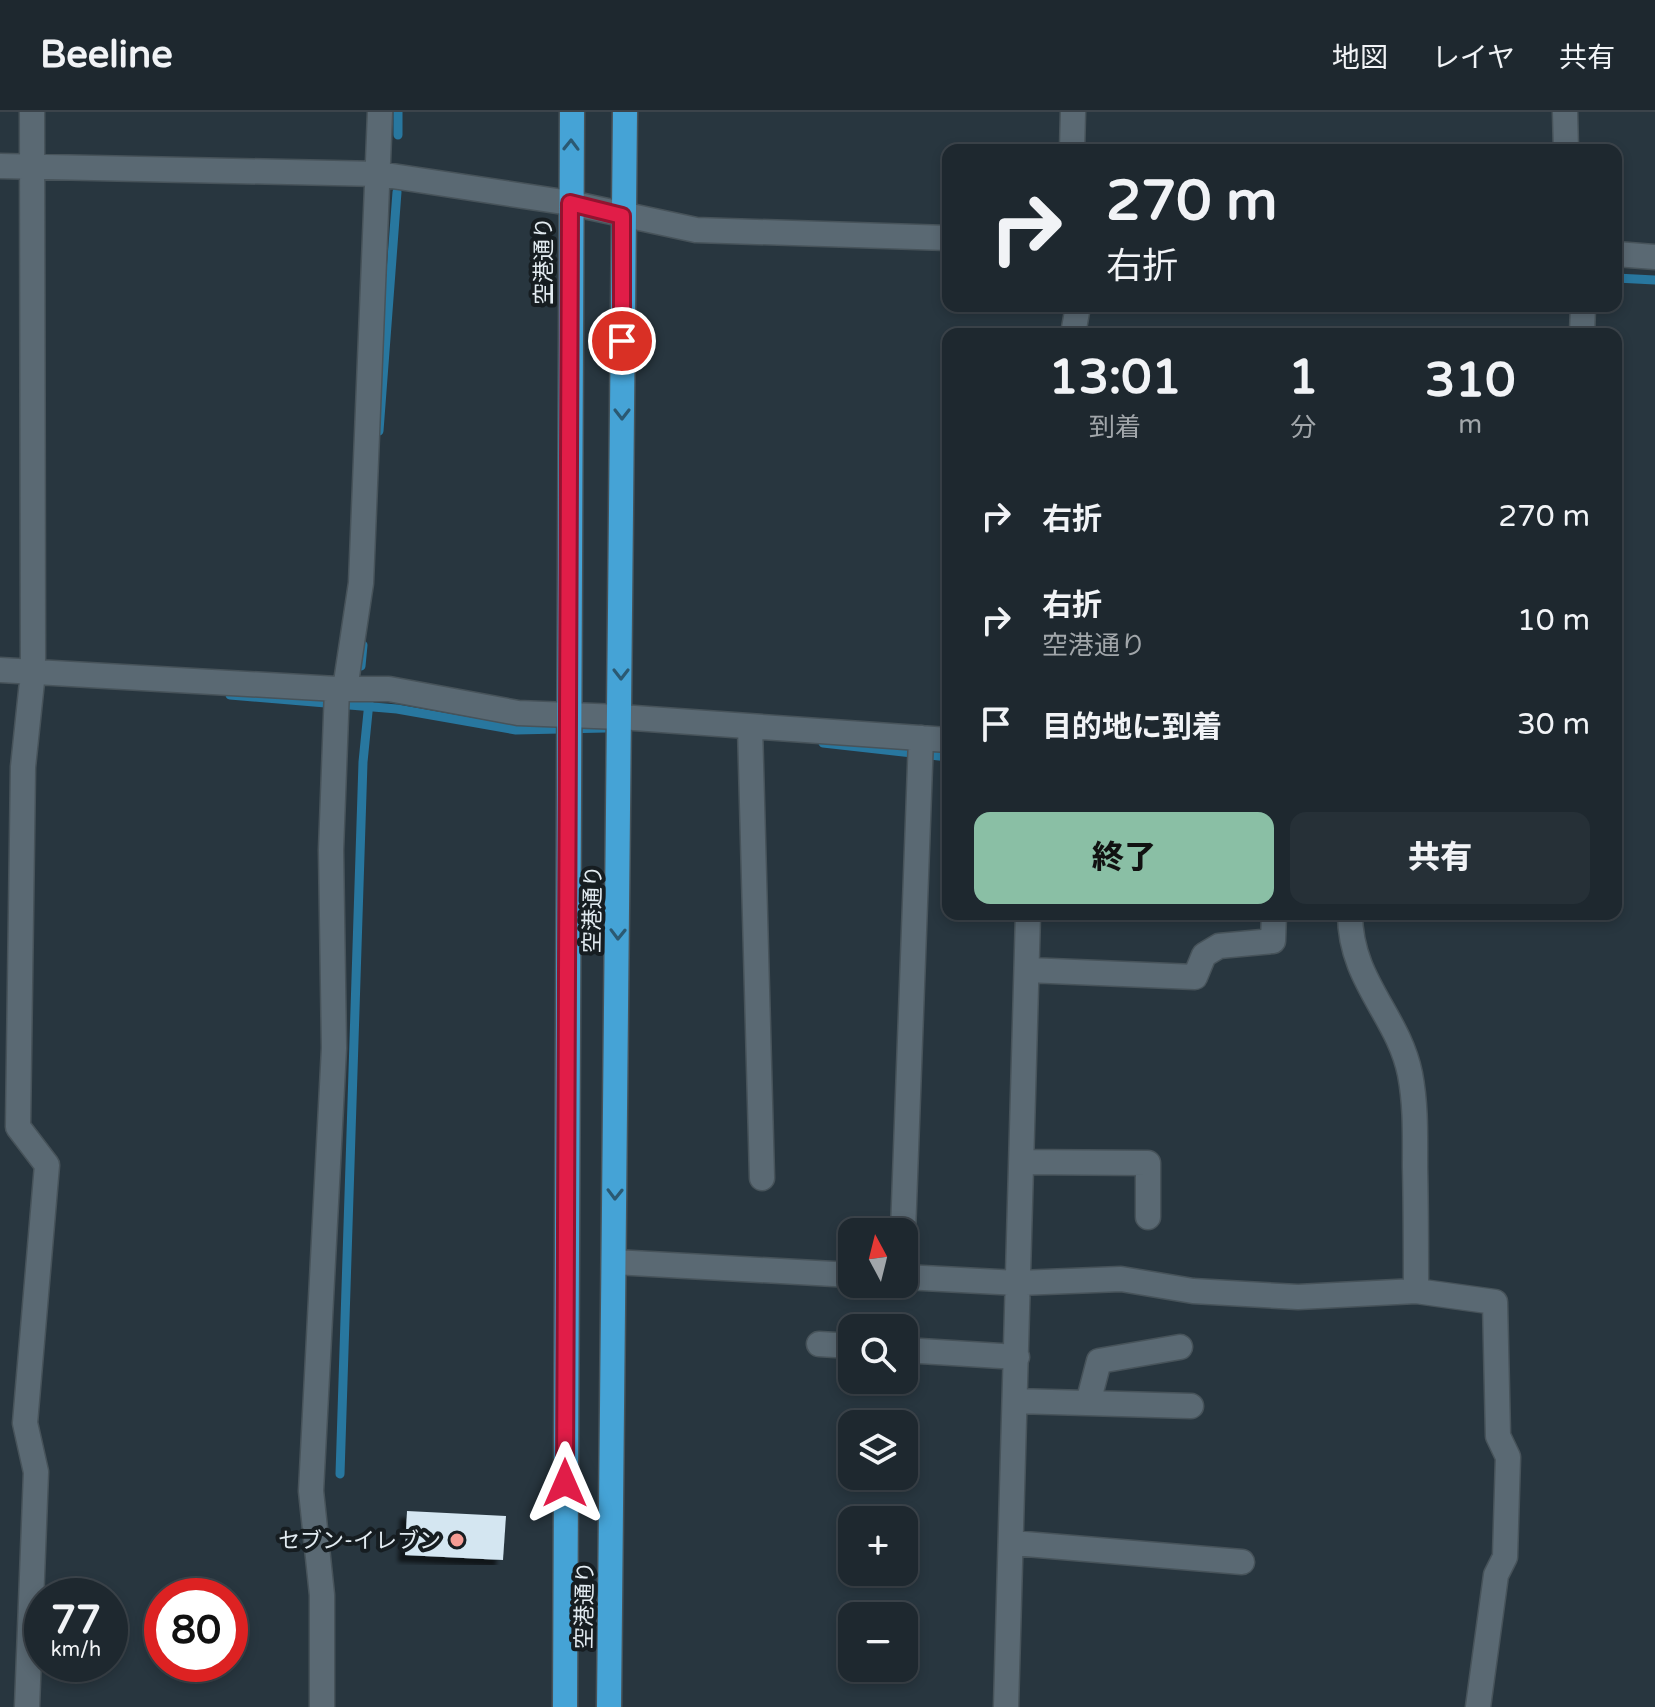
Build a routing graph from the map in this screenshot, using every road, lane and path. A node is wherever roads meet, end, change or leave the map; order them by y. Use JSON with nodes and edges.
{"nodes":[{"id":1,"x":32,"y":112,"type":"edge"},
{"id":2,"x":380,"y":112,"type":"edge"},
{"id":3,"x":572,"y":112,"type":"edge"},
{"id":4,"x":625,"y":112,"type":"edge"},
{"id":5,"x":1073,"y":112,"type":"edge"},
{"id":6,"x":1565,"y":112,"type":"edge"},
{"id":7,"x":1072,"y":144,"type":"edge"},
{"id":8,"x":1566,"y":144,"type":"edge"},
{"id":9,"x":0,"y":166,"type":"edge"},
{"id":10,"x":31,"y":167,"type":"junction"},
{"id":11,"x":379,"y":174,"type":"junction"},
{"id":12,"x":570,"y":203,"type":"junction"},
{"id":13,"x":622,"y":216,"type":"junction"},
{"id":14,"x":942,"y":238,"type":"edge"},
{"id":15,"x":1622,"y":254,"type":"edge"},
{"id":16,"x":1655,"y":257,"type":"edge"},
{"id":17,"x":0,"y":670,"type":"edge"},
{"id":18,"x":33,"y":672,"type":"junction"},
{"id":19,"x":341,"y":689,"type":"junction"},
{"id":20,"x":568,"y":715,"type":"junction"},
{"id":21,"x":620,"y":717,"type":"junction"},
{"id":22,"x":750,"y":727,"type":"junction"},
{"id":23,"x":921,"y":738,"type":"junction"},
{"id":24,"x":942,"y":740,"type":"edge"},
{"id":25,"x":1028,"y":920,"type":"edge"},
{"id":26,"x":1274,"y":920,"type":"edge"},
{"id":27,"x":1351,"y":920,"type":"edge"},
{"id":28,"x":1027,"y":970,"type":"junction"},
{"id":29,"x":1022,"y":1162,"type":"junction"},
{"id":30,"x":762,"y":1178,"type":"dead end"},
{"id":31,"x":1148,"y":1217,"type":"dead end"},
{"id":32,"x":904,"y":1218,"type":"edge"},
{"id":33,"x":614,"y":1262,"type":"junction"},
{"id":34,"x":838,"y":1274,"type":"edge"},
{"id":35,"x":918,"y":1278,"type":"edge"},
{"id":36,"x":1019,"y":1283,"type":"junction"},
{"id":37,"x":1416,"y":1291,"type":"junction"},
{"id":38,"x":819,"y":1344,"type":"dead end"},
{"id":39,"x":838,"y":1345,"type":"edge"},
{"id":40,"x":1180,"y":1347,"type":"dead end"},
{"id":41,"x":918,"y":1351,"type":"edge"},
{"id":42,"x":1017,"y":1357,"type":"junction"},
{"id":43,"x":1016,"y":1401,"type":"junction"},
{"id":44,"x":1088,"y":1403,"type":"junction"},
{"id":45,"x":1191,"y":1406,"type":"dead end"},
{"id":46,"x":1013,"y":1543,"type":"junction"},
{"id":47,"x":1242,"y":1562,"type":"dead end"},
{"id":48,"x":27,"y":1707,"type":"edge"},
{"id":49,"x":322,"y":1707,"type":"edge"},
{"id":50,"x":565,"y":1707,"type":"edge"},
{"id":51,"x":609,"y":1707,"type":"edge"},
{"id":52,"x":1006,"y":1707,"type":"edge"},
{"id":53,"x":1478,"y":1707,"type":"edge"}],
"edges":[{"from":1,"to":10,"type":"street"},
{"from":2,"to":11,"type":"street"},
{"from":12,"to":3,"type":"highway","name":"空港通り","one_way":true},
{"from":4,"to":13,"type":"highway","name":"空港通り"},
{"from":5,"to":7,"type":"street"},
{"from":6,"to":8,"type":"street"},
{"from":9,"to":10,"type":"street"},
{"from":10,"to":11,"type":"street"},
{"from":10,"to":18,"type":"street"},
{"from":11,"to":12,"type":"street"},
{"from":11,"to":19,"type":"street"},
{"from":12,"to":13,"type":"street"},
{"from":12,"to":20,"type":"highway","name":"空港通り"},
{"from":13,"to":14,"type":"street"},
{"from":13,"to":21,"type":"highway","name":"空港通り","one_way":true},
{"from":15,"to":16,"type":"street"},
{"from":17,"to":18,"type":"street"},
{"from":18,"to":19,"type":"street"},
{"from":18,"to":48,"type":"street"},
{"from":19,"to":20,"type":"street"},
{"from":19,"to":49,"type":"street"},
{"from":20,"to":21,"type":"street"},
{"from":20,"to":50,"type":"highway","name":"空港通り"},
{"from":21,"to":22,"type":"street"},
{"from":21,"to":33,"type":"highway","name":"空港通り","one_way":true},
{"from":22,"to":23,"type":"street"},
{"from":22,"to":30,"type":"street"},
{"from":23,"to":24,"type":"street"},
{"from":23,"to":32,"type":"street"},
{"from":25,"to":28,"type":"street"},
{"from":26,"to":28,"type":"street"},
{"from":27,"to":37,"type":"street"},
{"from":28,"to":29,"type":"street"},
{"from":29,"to":31,"type":"street"},
{"from":29,"to":36,"type":"street"},
{"from":33,"to":34,"type":"street"},
{"from":33,"to":51,"type":"highway","name":"空港通り"},
{"from":35,"to":36,"type":"street"},
{"from":36,"to":37,"type":"street"},
{"from":36,"to":42,"type":"street"},
{"from":37,"to":53,"type":"street"},
{"from":38,"to":39,"type":"street"},
{"from":40,"to":44,"type":"street"},
{"from":41,"to":42,"type":"street"},
{"from":42,"to":43,"type":"street"},
{"from":43,"to":44,"type":"street"},
{"from":43,"to":46,"type":"street"},
{"from":44,"to":45,"type":"street"},
{"from":46,"to":47,"type":"street"},
{"from":46,"to":52,"type":"street"}]}
